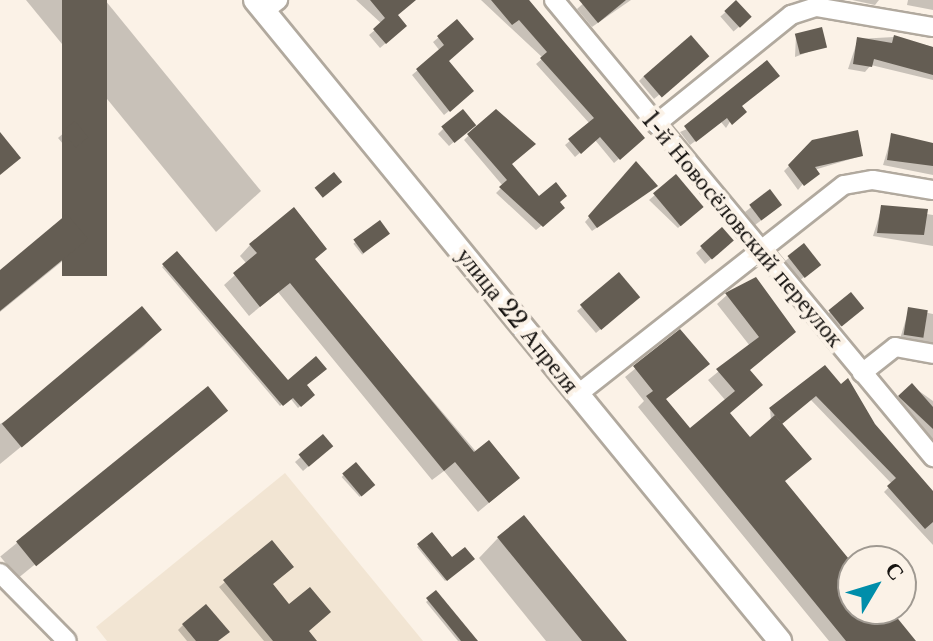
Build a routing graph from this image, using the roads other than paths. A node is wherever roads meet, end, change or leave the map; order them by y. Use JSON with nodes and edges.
{"nodes":[{"id":1,"x":554,"y":0,"type":"edge"},
{"id":2,"x":266,"y":4,"type":"edge"},
{"id":3,"x":933,"y":27,"type":"edge"},
{"id":4,"x":656,"y":124,"type":"junction"},
{"id":5,"x":933,"y":190,"type":"edge"},
{"id":6,"x":759,"y":245,"type":"junction"},
{"id":7,"x":933,"y":354,"type":"edge"},
{"id":8,"x":862,"y":373,"type":"junction"},
{"id":9,"x":578,"y":394,"type":"junction"},
{"id":10,"x":933,"y":457,"type":"edge"},
{"id":11,"x":0,"y":573,"type":"edge"},
{"id":12,"x":67,"y":641,"type":"edge"},
{"id":13,"x":780,"y":641,"type":"edge"}],
"edges":[{"from":1,"to":4,"type":"street","name":"1-й Новосёловский переулок"},
{"from":2,"to":9,"type":"main road","name":"улица 22 Апреля"},
{"from":3,"to":4,"type":"street"},
{"from":4,"to":6,"type":"street","name":"1-й Новосёловский переулок"},
{"from":5,"to":6,"type":"street"},
{"from":6,"to":8,"type":"street","name":"1-й Новосёловский переулок"},
{"from":6,"to":9,"type":"street"},
{"from":7,"to":8,"type":"street"},
{"from":8,"to":10,"type":"street","name":"1-й Новосёловский переулок"},
{"from":9,"to":13,"type":"main road","name":"улица 22 Апреля"},
{"from":11,"to":12,"type":"street"}]}
